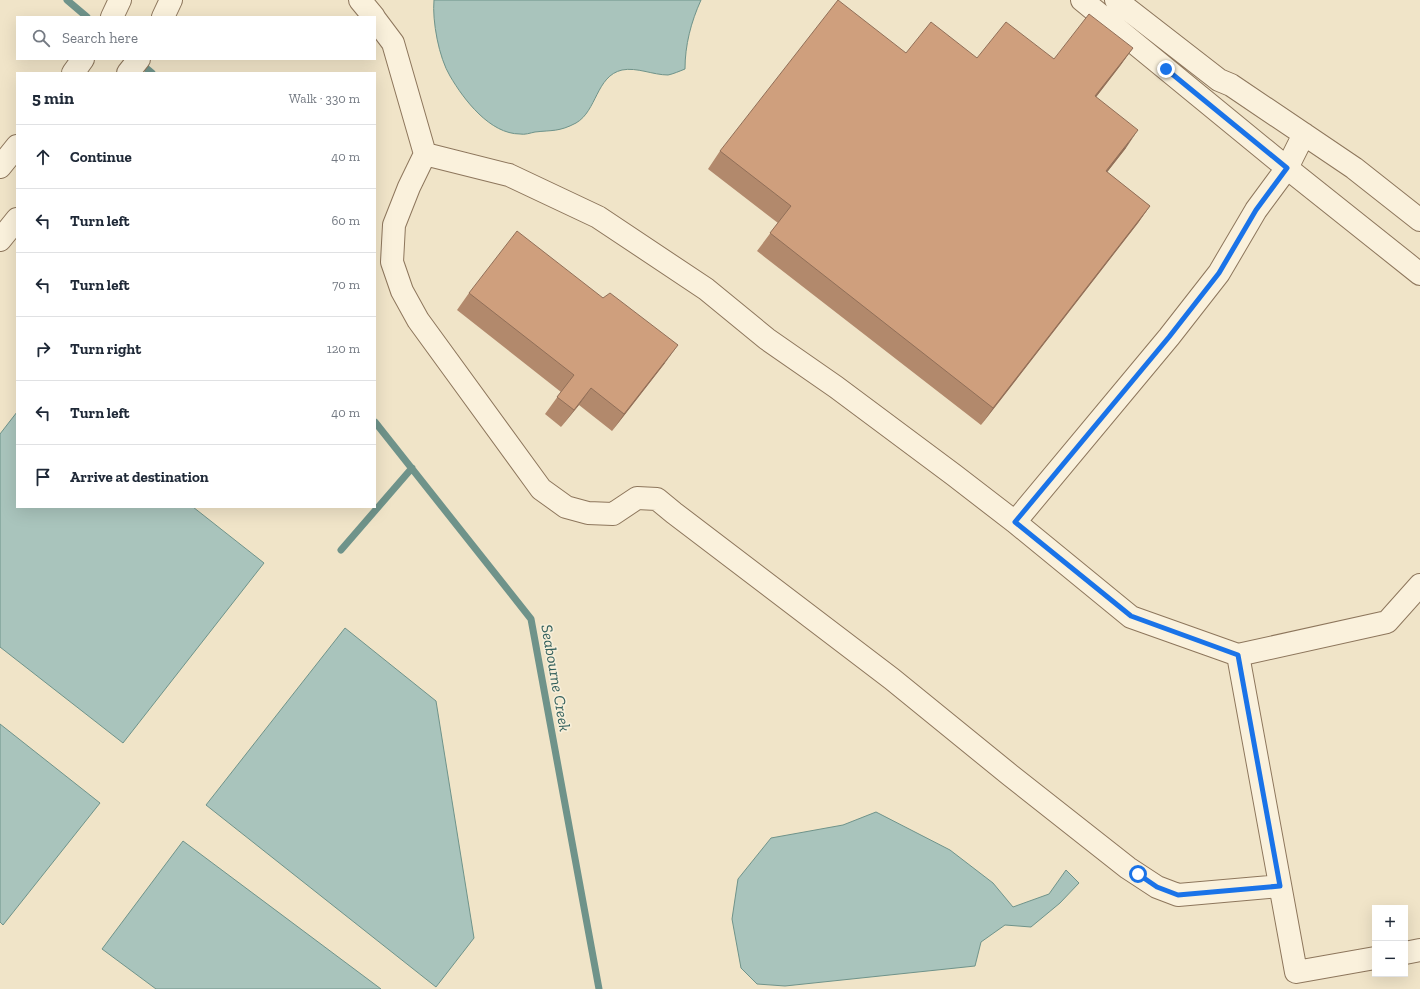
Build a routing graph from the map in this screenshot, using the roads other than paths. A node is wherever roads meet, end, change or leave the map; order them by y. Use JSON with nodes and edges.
{"nodes":[{"id":1,"x":120,"y":0,"type":"edge"},
{"id":2,"x":171,"y":0,"type":"edge"},
{"id":3,"x":360,"y":0,"type":"edge"},
{"id":4,"x":1082,"y":0,"type":"edge"},
{"id":5,"x":1116,"y":0,"type":"edge"},
{"id":6,"x":112,"y":16,"type":"edge"},
{"id":7,"x":163,"y":16,"type":"edge"},
{"id":8,"x":372,"y":16,"type":"edge"},
{"id":9,"x":376,"y":21,"type":"edge"},
{"id":10,"x":82,"y":60,"type":"edge"},
{"id":11,"x":138,"y":60,"type":"edge"},
{"id":12,"x":74,"y":72,"type":"edge"},
{"id":13,"x":129,"y":72,"type":"edge"},
{"id":14,"x":1304,"y":134,"type":"junction"},
{"id":15,"x":16,"y":147,"type":"edge"},
{"id":16,"x":425,"y":154,"type":"junction"},
{"id":17,"x":0,"y":167,"type":"edge"},
{"id":18,"x":1287,"y":168,"type":"junction"},
{"id":19,"x":16,"y":220,"type":"edge"},
{"id":20,"x":1420,"y":220,"type":"edge"},
{"id":21,"x":0,"y":240,"type":"edge"},
{"id":22,"x":1420,"y":274,"type":"edge"},
{"id":23,"x":1015,"y":522,"type":"junction"},
{"id":24,"x":1420,"y":585,"type":"edge"},
{"id":25,"x":1238,"y":655,"type":"junction"},
{"id":26,"x":1280,"y":886,"type":"junction"},
{"id":27,"x":1420,"y":950,"type":"edge"},
{"id":28,"x":1408,"y":952,"type":"edge"},
{"id":29,"x":1372,"y":959,"type":"edge"}],
"edges":[{"from":1,"to":6,"type":"street"},
{"from":2,"to":7,"type":"street"},
{"from":3,"to":8,"type":"street"},
{"from":4,"to":18,"type":"street"},
{"from":5,"to":14,"type":"street"},
{"from":9,"to":16,"type":"street"},
{"from":10,"to":12,"type":"street"},
{"from":11,"to":13,"type":"street"},
{"from":14,"to":18,"type":"street"},
{"from":14,"to":20,"type":"street"},
{"from":15,"to":17,"type":"street"},
{"from":16,"to":23,"type":"street"},
{"from":16,"to":26,"type":"street"},
{"from":18,"to":22,"type":"street"},
{"from":18,"to":23,"type":"street"},
{"from":19,"to":21,"type":"street"},
{"from":23,"to":25,"type":"street"},
{"from":24,"to":25,"type":"street"},
{"from":25,"to":26,"type":"street"},
{"from":26,"to":29,"type":"street"},
{"from":27,"to":28,"type":"street"}]}
